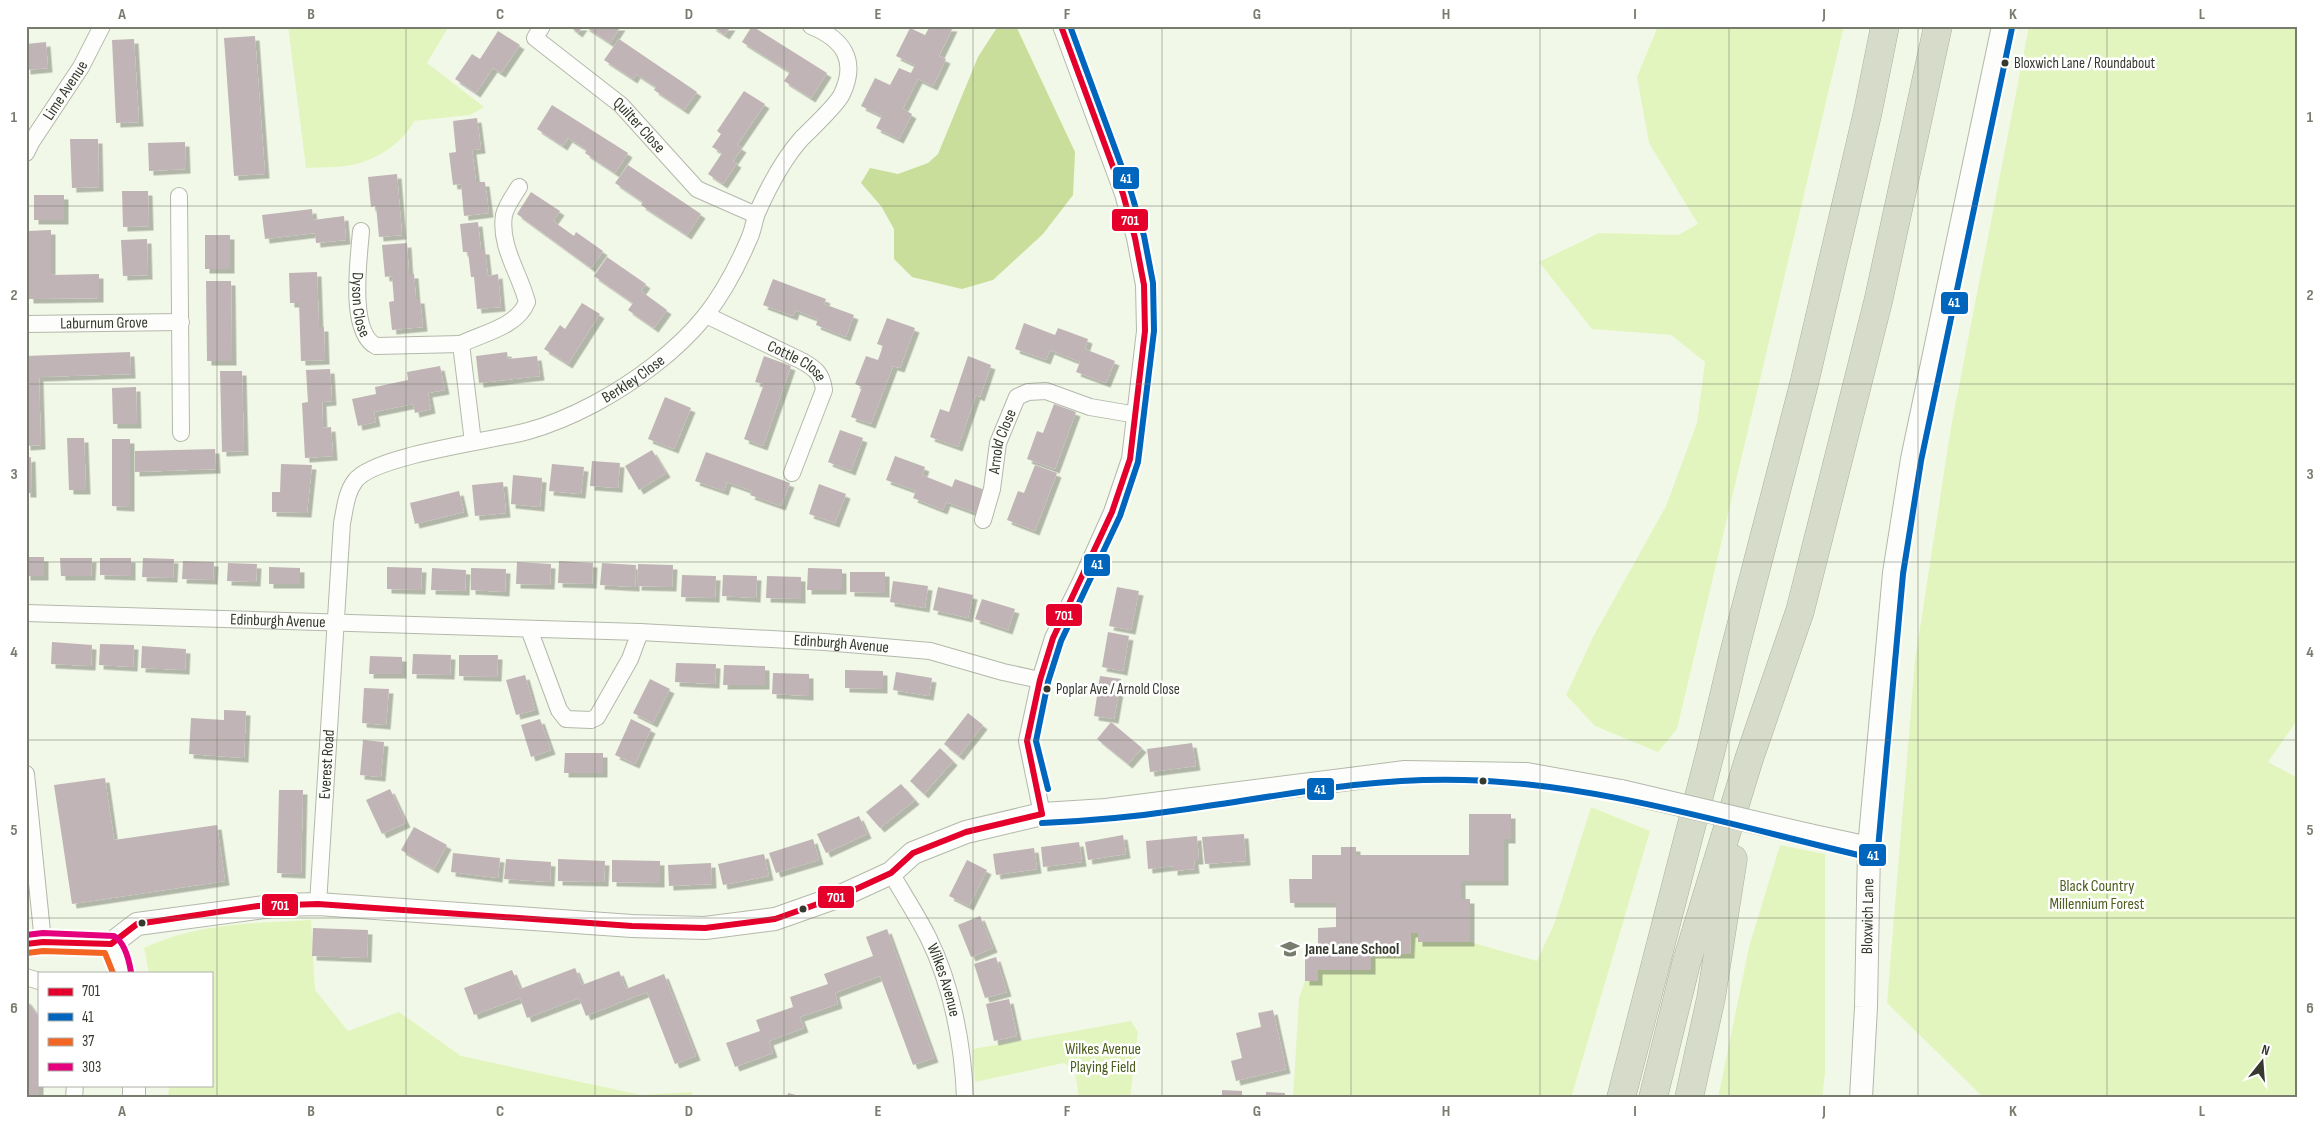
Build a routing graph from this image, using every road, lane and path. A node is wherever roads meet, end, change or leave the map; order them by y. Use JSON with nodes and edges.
{"nodes":[{"id":1,"x":102,"y":26,"type":"edge"},
{"id":2,"x":542,"y":26,"type":"edge"},
{"id":3,"x":811,"y":26,"type":"edge"},
{"id":4,"x":1061,"y":26,"type":"edge"},
{"id":5,"x":1885,"y":26,"type":"edge"},
{"id":6,"x":1938,"y":26,"type":"edge"},
{"id":7,"x":2003,"y":26,"type":"edge"},
{"id":8,"x":26,"y":153,"type":"edge"},
{"id":9,"x":519,"y":187,"type":"dead end"},
{"id":10,"x":179,"y":196,"type":"dead end"},
{"id":11,"x":756,"y":215,"type":"junction"},
{"id":12,"x":362,"y":231,"type":"dead end"},
{"id":13,"x":706,"y":315,"type":"junction"},
{"id":14,"x":181,"y":322,"type":"junction"},
{"id":15,"x":26,"y":324,"type":"edge"},
{"id":16,"x":461,"y":344,"type":"junction"},
{"id":17,"x":1137,"y":415,"type":"junction"},
{"id":18,"x":181,"y":432,"type":"dead end"},
{"id":19,"x":473,"y":442,"type":"junction"},
{"id":20,"x":792,"y":473,"type":"dead end"},
{"id":21,"x":982,"y":520,"type":"dead end"},
{"id":22,"x":26,"y":613,"type":"edge"},
{"id":23,"x":335,"y":624,"type":"junction"},
{"id":24,"x":529,"y":629,"type":"junction"},
{"id":25,"x":640,"y":632,"type":"junction"},
{"id":26,"x":1040,"y":680,"type":"junction"},
{"id":27,"x":1711,"y":750,"type":"junction"},
{"id":28,"x":1749,"y":759,"type":"junction"},
{"id":29,"x":26,"y":774,"type":"edge"},
{"id":30,"x":1042,"y":814,"type":"junction"},
{"id":31,"x":1869,"y":848,"type":"junction"},
{"id":32,"x":891,"y":873,"type":"junction"},
{"id":33,"x":318,"y":904,"type":"junction"},
{"id":34,"x":35,"y":943,"type":"edge"},
{"id":35,"x":111,"y":944,"type":"junction"},
{"id":36,"x":122,"y":972,"type":"edge"},
{"id":37,"x":966,"y":1098,"type":"edge"},
{"id":38,"x":1606,"y":1098,"type":"edge"},
{"id":39,"x":1622,"y":1098,"type":"edge"},
{"id":40,"x":1653,"y":1098,"type":"edge"},
{"id":41,"x":1689,"y":1098,"type":"edge"},
{"id":42,"x":1860,"y":1098,"type":"edge"}],
"edges":[{"from":1,"to":8,"type":"street","name":"Lime Avenue"},
{"from":2,"to":11,"type":"street","name":"Quilter Close"},
{"from":3,"to":11,"type":"street","name":"Berkley Close"},
{"from":4,"to":17,"type":"street"},
{"from":5,"to":27,"type":"highway"},
{"from":6,"to":28,"type":"highway"},
{"from":7,"to":31,"type":"street","name":"Bloxwich Lane"},
{"from":9,"to":16,"type":"street","name":"Dyson Close"},
{"from":10,"to":14,"type":"street"},
{"from":11,"to":13,"type":"street","name":"Berkley Close"},
{"from":12,"to":16,"type":"street","name":"Dyson Close"},
{"from":13,"to":19,"type":"street","name":"Berkley Close"},
{"from":13,"to":20,"type":"street","name":"Cottle Close"},
{"from":14,"to":15,"type":"street","name":"Laburnum Grove"},
{"from":14,"to":18,"type":"street"},
{"from":16,"to":19,"type":"street"},
{"from":17,"to":21,"type":"street","name":"Arnold Close"},
{"from":17,"to":26,"type":"street"},
{"from":19,"to":23,"type":"street","name":"Berkley Close"},
{"from":22,"to":23,"type":"street","name":"Edinburgh Avenue"},
{"from":23,"to":24,"type":"street","name":"Edinburgh Avenue"},
{"from":23,"to":33,"type":"street","name":"Everest Road"},
{"from":24,"to":25,"type":"street","name":"Edinburgh Avenue"},
{"from":24,"to":25,"type":"street"},
{"from":25,"to":26,"type":"street","name":"Edinburgh Avenue"},
{"from":26,"to":30,"type":"street"},
{"from":27,"to":38,"type":"highway"},
{"from":27,"to":39,"type":"highway"},
{"from":28,"to":40,"type":"highway"},
{"from":28,"to":41,"type":"highway"},
{"from":29,"to":34,"type":"street"},
{"from":30,"to":31,"type":"street","bridge":true},
{"from":30,"to":32,"type":"street"},
{"from":31,"to":42,"type":"street","name":"Bloxwich Lane"},
{"from":32,"to":33,"type":"street"},
{"from":32,"to":37,"type":"street","name":"Wilkes Avenue"},
{"from":33,"to":35,"type":"street"},
{"from":34,"to":35,"type":"street"},
{"from":35,"to":36,"type":"street"}]}
